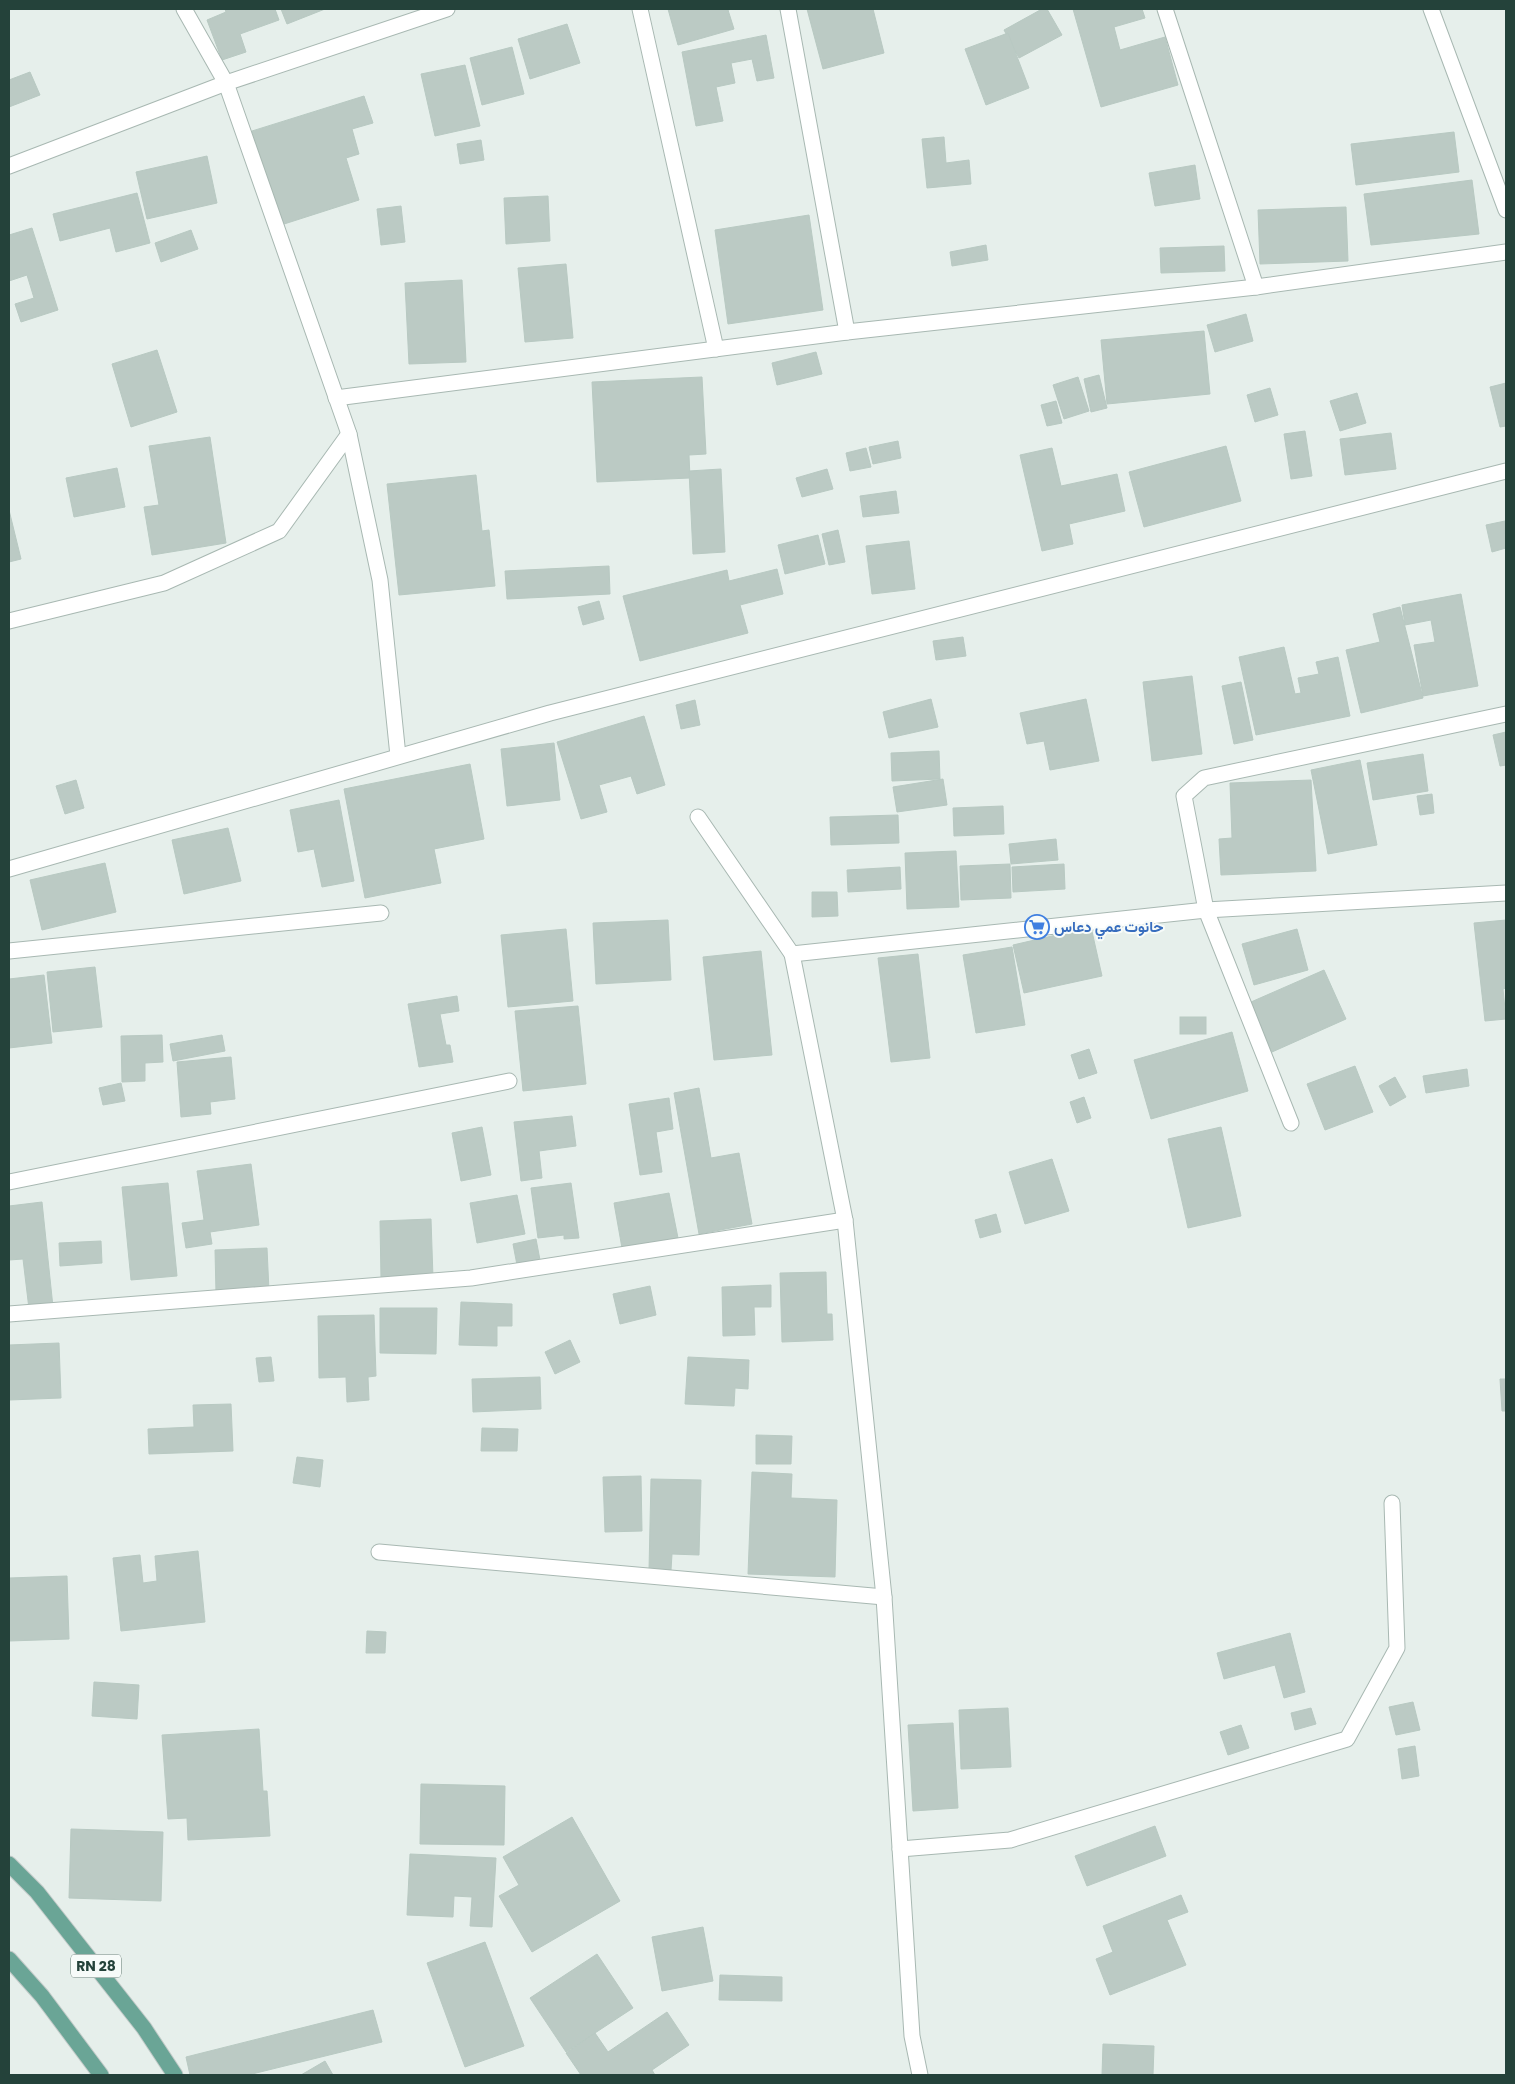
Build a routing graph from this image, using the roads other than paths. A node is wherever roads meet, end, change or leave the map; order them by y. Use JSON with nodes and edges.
{"nodes":[{"id":1,"x":184,"y":9,"type":"edge"},
{"id":2,"x":447,"y":9,"type":"edge"},
{"id":3,"x":640,"y":9,"type":"edge"},
{"id":4,"x":788,"y":9,"type":"edge"},
{"id":5,"x":1165,"y":9,"type":"edge"},
{"id":6,"x":1431,"y":9,"type":"edge"},
{"id":7,"x":226,"y":83,"type":"junction"},
{"id":8,"x":9,"y":166,"type":"edge"},
{"id":9,"x":1506,"y":210,"type":"edge"},
{"id":10,"x":1506,"y":252,"type":"edge"},
{"id":11,"x":1256,"y":287,"type":"junction"},
{"id":12,"x":847,"y":332,"type":"junction"},
{"id":13,"x":716,"y":349,"type":"junction"},
{"id":14,"x":336,"y":398,"type":"junction"},
{"id":15,"x":349,"y":434,"type":"junction"},
{"id":16,"x":1506,"y":471,"type":"edge"},
{"id":17,"x":9,"y":621,"type":"edge"},
{"id":18,"x":1506,"y":714,"type":"edge"},
{"id":19,"x":398,"y":756,"type":"junction"},
{"id":20,"x":698,"y":816,"type":"dead end"},
{"id":21,"x":9,"y":869,"type":"edge"},
{"id":22,"x":1506,"y":893,"type":"edge"},
{"id":23,"x":1206,"y":910,"type":"junction"},
{"id":24,"x":381,"y":913,"type":"dead end"},
{"id":25,"x":9,"y":950,"type":"edge"},
{"id":26,"x":792,"y":954,"type":"junction"},
{"id":27,"x":509,"y":1081,"type":"dead end"},
{"id":28,"x":1291,"y":1123,"type":"dead end"},
{"id":29,"x":9,"y":1182,"type":"edge"},
{"id":30,"x":846,"y":1220,"type":"junction"},
{"id":31,"x":9,"y":1314,"type":"edge"},
{"id":32,"x":1392,"y":1503,"type":"dead end"},
{"id":33,"x":379,"y":1552,"type":"dead end"},
{"id":34,"x":884,"y":1596,"type":"junction"},
{"id":35,"x":900,"y":1849,"type":"junction"},
{"id":36,"x":9,"y":1864,"type":"edge"},
{"id":37,"x":9,"y":1959,"type":"edge"},
{"id":38,"x":101,"y":2075,"type":"edge"},
{"id":39,"x":175,"y":2075,"type":"edge"},
{"id":40,"x":920,"y":2075,"type":"edge"}],
"edges":[{"from":1,"to":7,"type":"street"},
{"from":2,"to":7,"type":"street"},
{"from":3,"to":13,"type":"street"},
{"from":4,"to":12,"type":"street"},
{"from":5,"to":11,"type":"street"},
{"from":6,"to":9,"type":"street"},
{"from":7,"to":8,"type":"street"},
{"from":7,"to":14,"type":"street"},
{"from":10,"to":11,"type":"street"},
{"from":11,"to":12,"type":"street"},
{"from":12,"to":13,"type":"street"},
{"from":13,"to":14,"type":"street"},
{"from":14,"to":15,"type":"street"},
{"from":15,"to":17,"type":"street"},
{"from":15,"to":19,"type":"street"},
{"from":16,"to":19,"type":"street"},
{"from":18,"to":23,"type":"street"},
{"from":19,"to":21,"type":"street"},
{"from":20,"to":26,"type":"street"},
{"from":22,"to":23,"type":"street"},
{"from":23,"to":26,"type":"street"},
{"from":23,"to":28,"type":"street"},
{"from":24,"to":25,"type":"street"},
{"from":26,"to":30,"type":"street"},
{"from":27,"to":29,"type":"street"},
{"from":30,"to":31,"type":"street"},
{"from":30,"to":34,"type":"street"},
{"from":32,"to":35,"type":"street"},
{"from":33,"to":34,"type":"street"},
{"from":34,"to":35,"type":"street"},
{"from":35,"to":40,"type":"street"},
{"from":36,"to":39,"type":"main road","number":"RN 28"},
{"from":37,"to":38,"type":"main road"}]}
